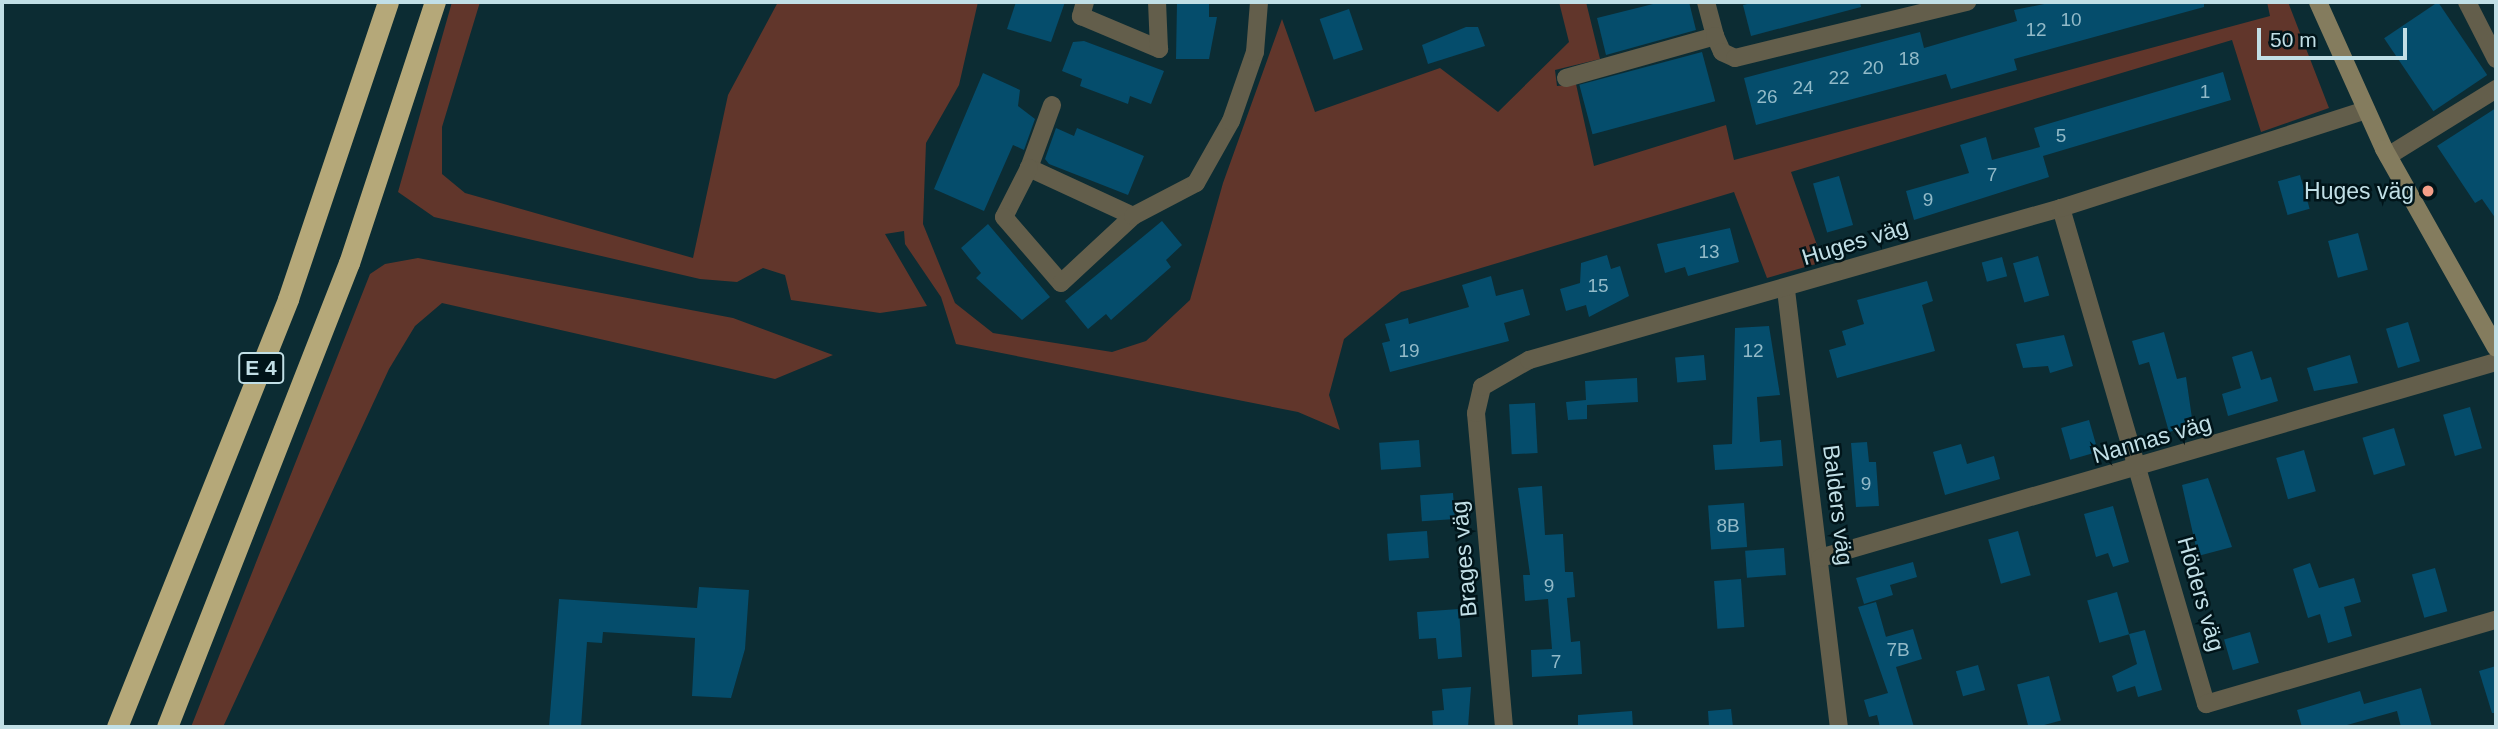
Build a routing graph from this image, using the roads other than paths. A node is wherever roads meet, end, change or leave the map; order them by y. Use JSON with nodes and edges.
{"nodes":[{"id":1,"x":388,"y":2,"type":"edge"},
{"id":2,"x":435,"y":2,"type":"edge"},
{"id":3,"x":1085,"y":2,"type":"edge"},
{"id":4,"x":1157,"y":2,"type":"edge"},
{"id":5,"x":1259,"y":2,"type":"edge"},
{"id":6,"x":1706,"y":2,"type":"edge"},
{"id":7,"x":1967,"y":2,"type":"edge"},
{"id":8,"x":2318,"y":2,"type":"edge"},
{"id":9,"x":2467,"y":2,"type":"edge"},
{"id":10,"x":1715,"y":36,"type":"junction"},
{"id":11,"x":2494,"y":48,"type":"edge"},
{"id":12,"x":1566,"y":78,"type":"dead end"},
{"id":13,"x":2496,"y":89,"type":"edge"},
{"id":14,"x":1052,"y":105,"type":"dead end"},
{"id":15,"x":2366,"y":110,"type":"junction"},
{"id":16,"x":2388,"y":156,"type":"junction"},
{"id":17,"x":1029,"y":168,"type":"junction"},
{"id":18,"x":2061,"y":208,"type":"junction"},
{"id":19,"x":1133,"y":216,"type":"junction"},
{"id":20,"x":1786,"y":290,"type":"junction"},
{"id":21,"x":2496,"y":348,"type":"edge"},
{"id":22,"x":2496,"y":362,"type":"edge"},
{"id":23,"x":1482,"y":387,"type":"joint"},
{"id":24,"x":2141,"y":469,"type":"junction"},
{"id":25,"x":1820,"y":558,"type":"junction"},
{"id":26,"x":2496,"y":620,"type":"edge"},
{"id":27,"x":117,"y":727,"type":"edge"},
{"id":28,"x":167,"y":727,"type":"edge"},
{"id":29,"x":1504,"y":727,"type":"edge"},
{"id":30,"x":1839,"y":727,"type":"edge"}],
"edges":[{"from":1,"to":27,"type":"highway","number":"E 4"},
{"from":2,"to":28,"type":"highway","number":"E 4"},
{"from":3,"to":4,"type":"street"},
{"from":5,"to":19,"type":"street"},
{"from":6,"to":10,"type":"street"},
{"from":7,"to":10,"type":"street"},
{"from":8,"to":15,"type":"street"},
{"from":9,"to":11,"type":"street"},
{"from":10,"to":12,"type":"street"},
{"from":13,"to":16,"type":"street"},
{"from":14,"to":17,"type":"street"},
{"from":15,"to":16,"type":"street"},
{"from":15,"to":18,"type":"street","name":"Huges väg"},
{"from":16,"to":21,"type":"street"},
{"from":17,"to":19,"type":"street"},
{"from":17,"to":19,"type":"street"},
{"from":18,"to":20,"type":"street","name":"Huges väg"},
{"from":18,"to":24,"type":"street","name":"Höders väg"},
{"from":20,"to":23,"type":"street","name":"Huges väg"},
{"from":20,"to":25,"type":"street","name":"Balders väg"},
{"from":22,"to":24,"type":"street","name":"Nannas väg"},
{"from":23,"to":29,"type":"street","name":"Brages väg"},
{"from":24,"to":25,"type":"street","name":"Nannas väg"},
{"from":24,"to":26,"type":"street","name":"Höders väg"},
{"from":25,"to":30,"type":"street","name":"Balders väg"}]}
